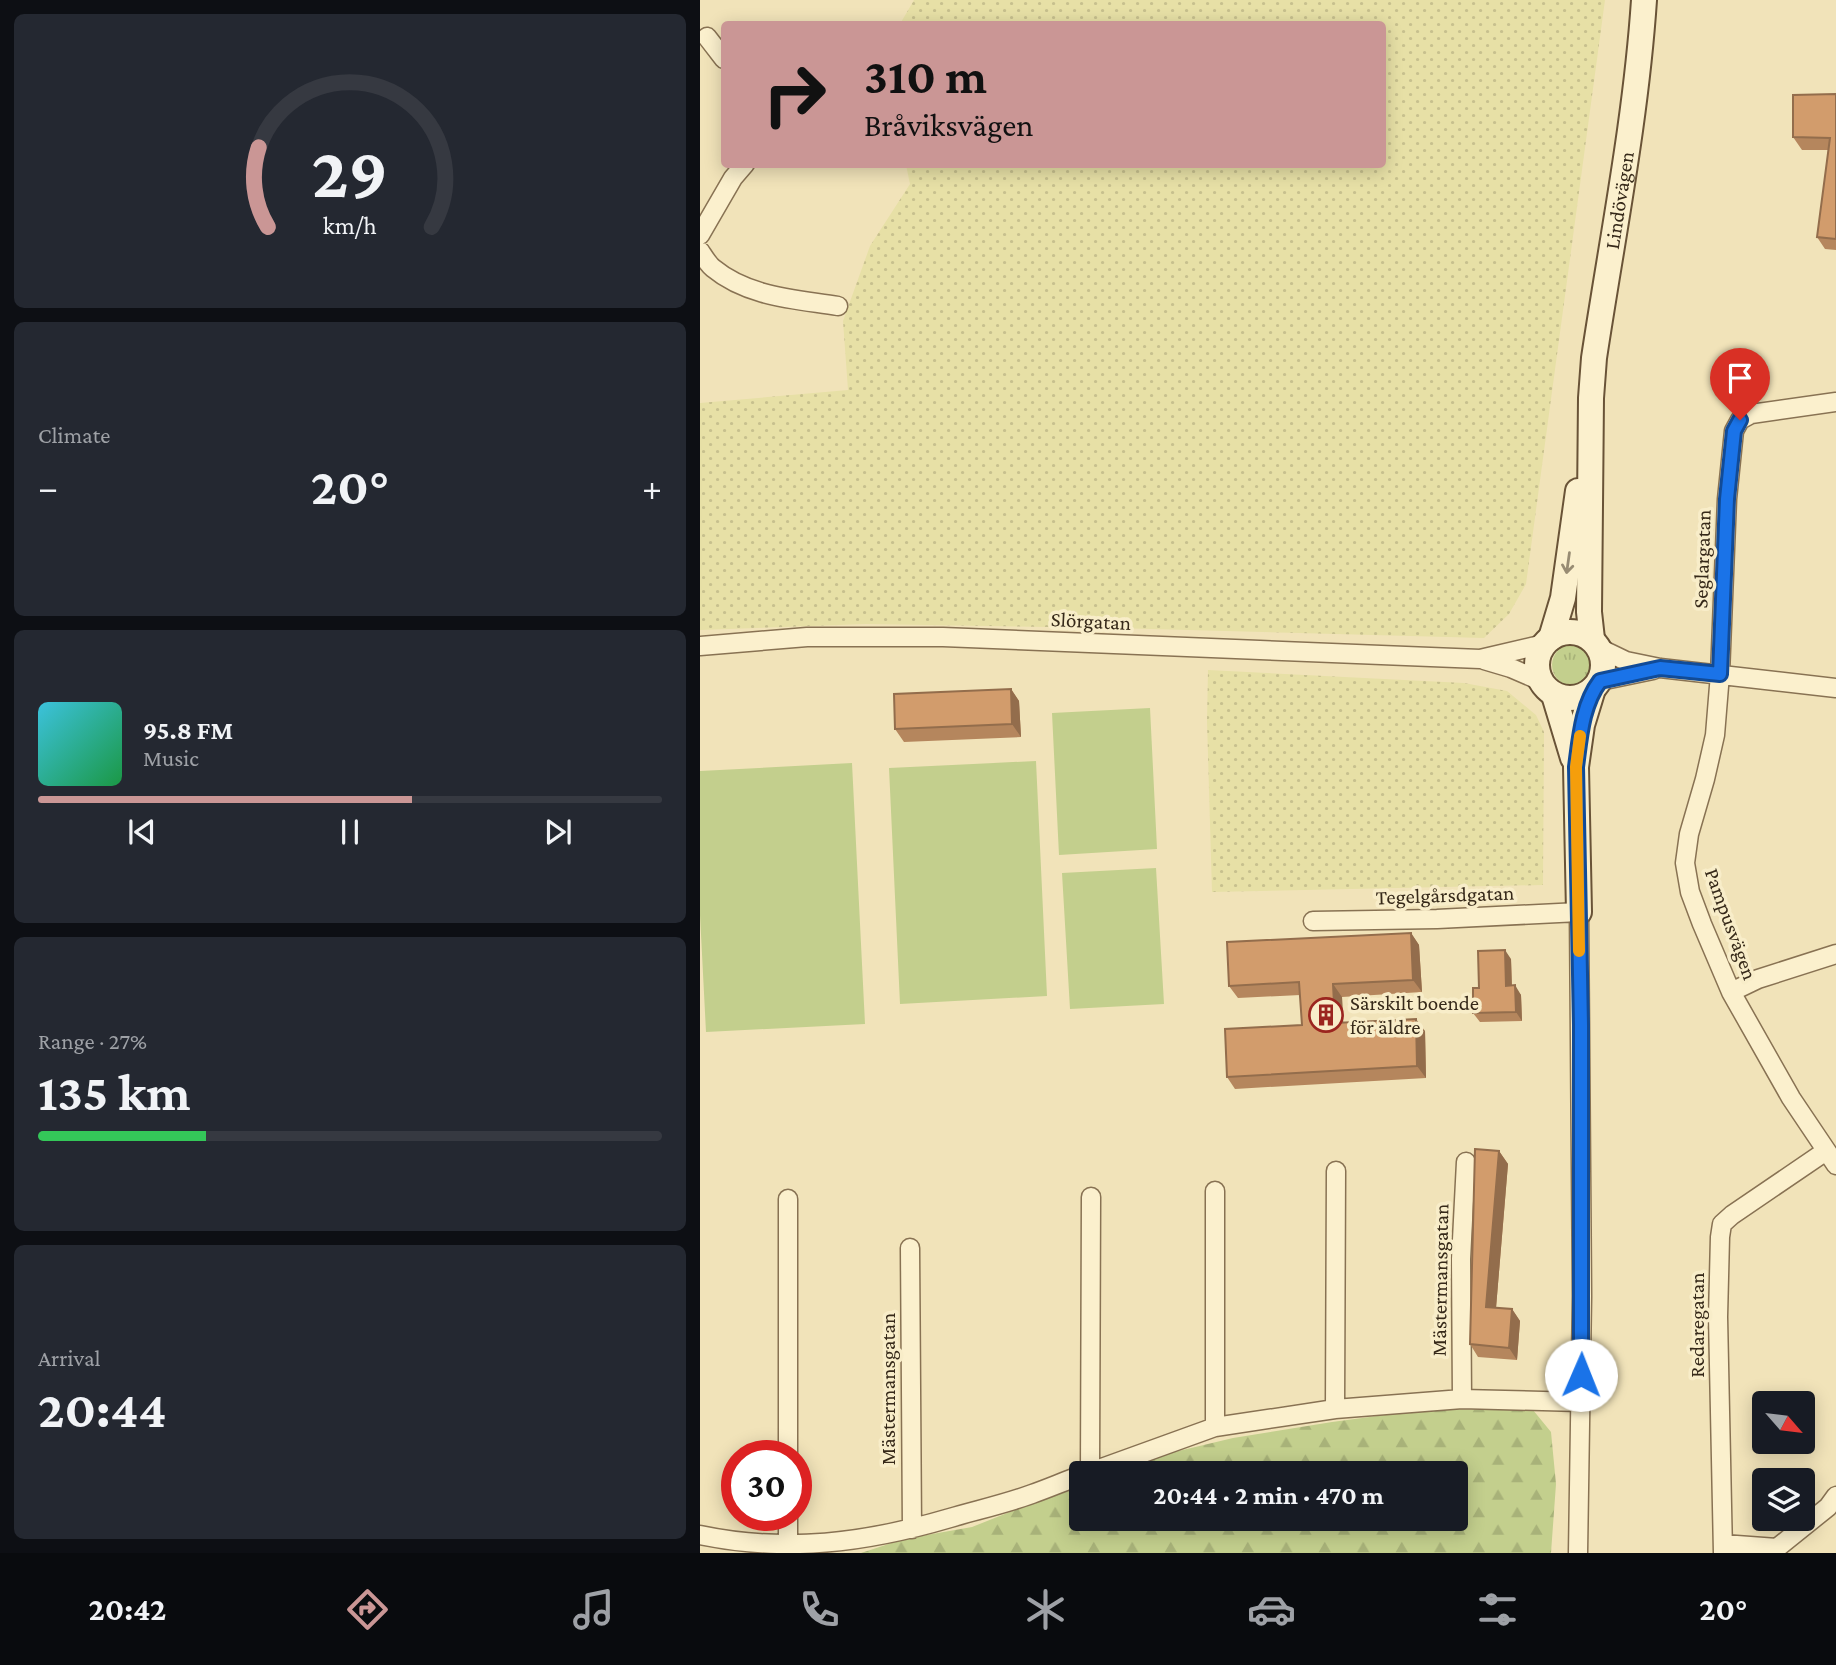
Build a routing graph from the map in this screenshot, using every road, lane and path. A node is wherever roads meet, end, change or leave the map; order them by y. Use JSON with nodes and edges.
{"nodes":[{"id":1,"x":1644,"y":0,"type":"edge"},
{"id":2,"x":707,"y":37,"type":"dead end"},
{"id":3,"x":721,"y":55,"type":"edge"},
{"id":4,"x":742,"y":168,"type":"edge"},
{"id":5,"x":700,"y":235,"type":"edge"},
{"id":6,"x":700,"y":251,"type":"edge"},
{"id":7,"x":838,"y":306,"type":"dead end"},
{"id":8,"x":1591,"y":398,"type":"junction"},
{"id":9,"x":1836,"y":402,"type":"edge"},
{"id":10,"x":1547,"y":641,"type":"junction"},
{"id":11,"x":1595,"y":644,"type":"junction"},
{"id":12,"x":700,"y":646,"type":"edge"},
{"id":13,"x":1480,"y":659,"type":"junction"},
{"id":14,"x":1660,"y":668,"type":"junction"},
{"id":15,"x":1720,"y":674,"type":"junction"},
{"id":16,"x":1597,"y":685,"type":"junction"},
{"id":17,"x":1548,"y":688,"type":"junction"},
{"id":18,"x":1836,"y":688,"type":"edge"},
{"id":19,"x":1576,"y":767,"type":"junction"},
{"id":20,"x":1579,"y":912,"type":"junction"},
{"id":21,"x":1313,"y":921,"type":"dead end"},
{"id":22,"x":1836,"y":954,"type":"edge"},
{"id":23,"x":1731,"y":992,"type":"junction"},
{"id":24,"x":1831,"y":1158,"type":"edge"},
{"id":25,"x":1466,"y":1162,"type":"dead end"},
{"id":26,"x":1336,"y":1171,"type":"dead end"},
{"id":27,"x":1215,"y":1191,"type":"dead end"},
{"id":28,"x":1091,"y":1197,"type":"dead end"},
{"id":29,"x":788,"y":1199,"type":"dead end"},
{"id":30,"x":910,"y":1248,"type":"dead end"},
{"id":31,"x":1462,"y":1399,"type":"junction"},
{"id":32,"x":1580,"y":1402,"type":"junction"},
{"id":33,"x":1335,"y":1409,"type":"junction"},
{"id":34,"x":1215,"y":1427,"type":"junction"},
{"id":35,"x":788,"y":1440,"type":"edge"},
{"id":36,"x":1085,"y":1461,"type":"edge"},
{"id":37,"x":1119,"y":1461,"type":"edge"},
{"id":38,"x":1069,"y":1479,"type":"edge"},
{"id":39,"x":1836,"y":1496,"type":"edge"},
{"id":40,"x":912,"y":1529,"type":"junction"},
{"id":41,"x":788,"y":1531,"type":"edge"},
{"id":42,"x":700,"y":1535,"type":"edge"},
{"id":43,"x":1723,"y":1548,"type":"edge"},
{"id":44,"x":788,"y":1551,"type":"junction"},
{"id":45,"x":1578,"y":1553,"type":"edge"}],
"edges":[{"from":1,"to":8,"type":"main road","name":"Lindövägen"},
{"from":2,"to":3,"type":"street"},
{"from":4,"to":5,"type":"street"},
{"from":6,"to":7,"type":"street"},
{"from":8,"to":10,"type":"main road","name":"Lindövägen","one_way":true},
{"from":8,"to":11,"type":"main road","name":"Lindövägen"},
{"from":9,"to":15,"type":"street","name":"Seglargatan"},
{"from":10,"to":11,"type":"main road"},
{"from":10,"to":13,"type":"street","name":"Slörgatan"},
{"from":10,"to":17,"type":"main road"},
{"from":11,"to":14,"type":"street"},
{"from":11,"to":16,"type":"main road"},
{"from":12,"to":13,"type":"street","name":"Slörgatan"},
{"from":13,"to":17,"type":"street","name":"Slörgatan"},
{"from":14,"to":15,"type":"street"},
{"from":14,"to":16,"type":"street"},
{"from":15,"to":18,"type":"street"},
{"from":15,"to":23,"type":"street","name":"Pampusvägen"},
{"from":16,"to":17,"type":"main road"},
{"from":16,"to":19,"type":"main road"},
{"from":17,"to":19,"type":"main road"},
{"from":19,"to":20,"type":"main road"},
{"from":20,"to":21,"type":"street","name":"Tegelgårsdgatan"},
{"from":20,"to":32,"type":"street"},
{"from":22,"to":23,"type":"street"},
{"from":23,"to":24,"type":"street","name":"Pampusvägen"},
{"from":24,"to":43,"type":"street","name":"Redaregatan"},
{"from":25,"to":31,"type":"street","name":"Mästermansgatan"},
{"from":26,"to":33,"type":"street"},
{"from":27,"to":34,"type":"street"},
{"from":28,"to":36,"type":"street"},
{"from":29,"to":35,"type":"street"},
{"from":30,"to":40,"type":"street","name":"Mästermansgatan"},
{"from":31,"to":32,"type":"street"},
{"from":31,"to":33,"type":"street"},
{"from":32,"to":45,"type":"street"},
{"from":33,"to":34,"type":"street"},
{"from":34,"to":37,"type":"street"},
{"from":38,"to":40,"type":"street"},
{"from":39,"to":43,"type":"street"},
{"from":40,"to":44,"type":"street"},
{"from":41,"to":44,"type":"street"},
{"from":42,"to":44,"type":"street"}]}
